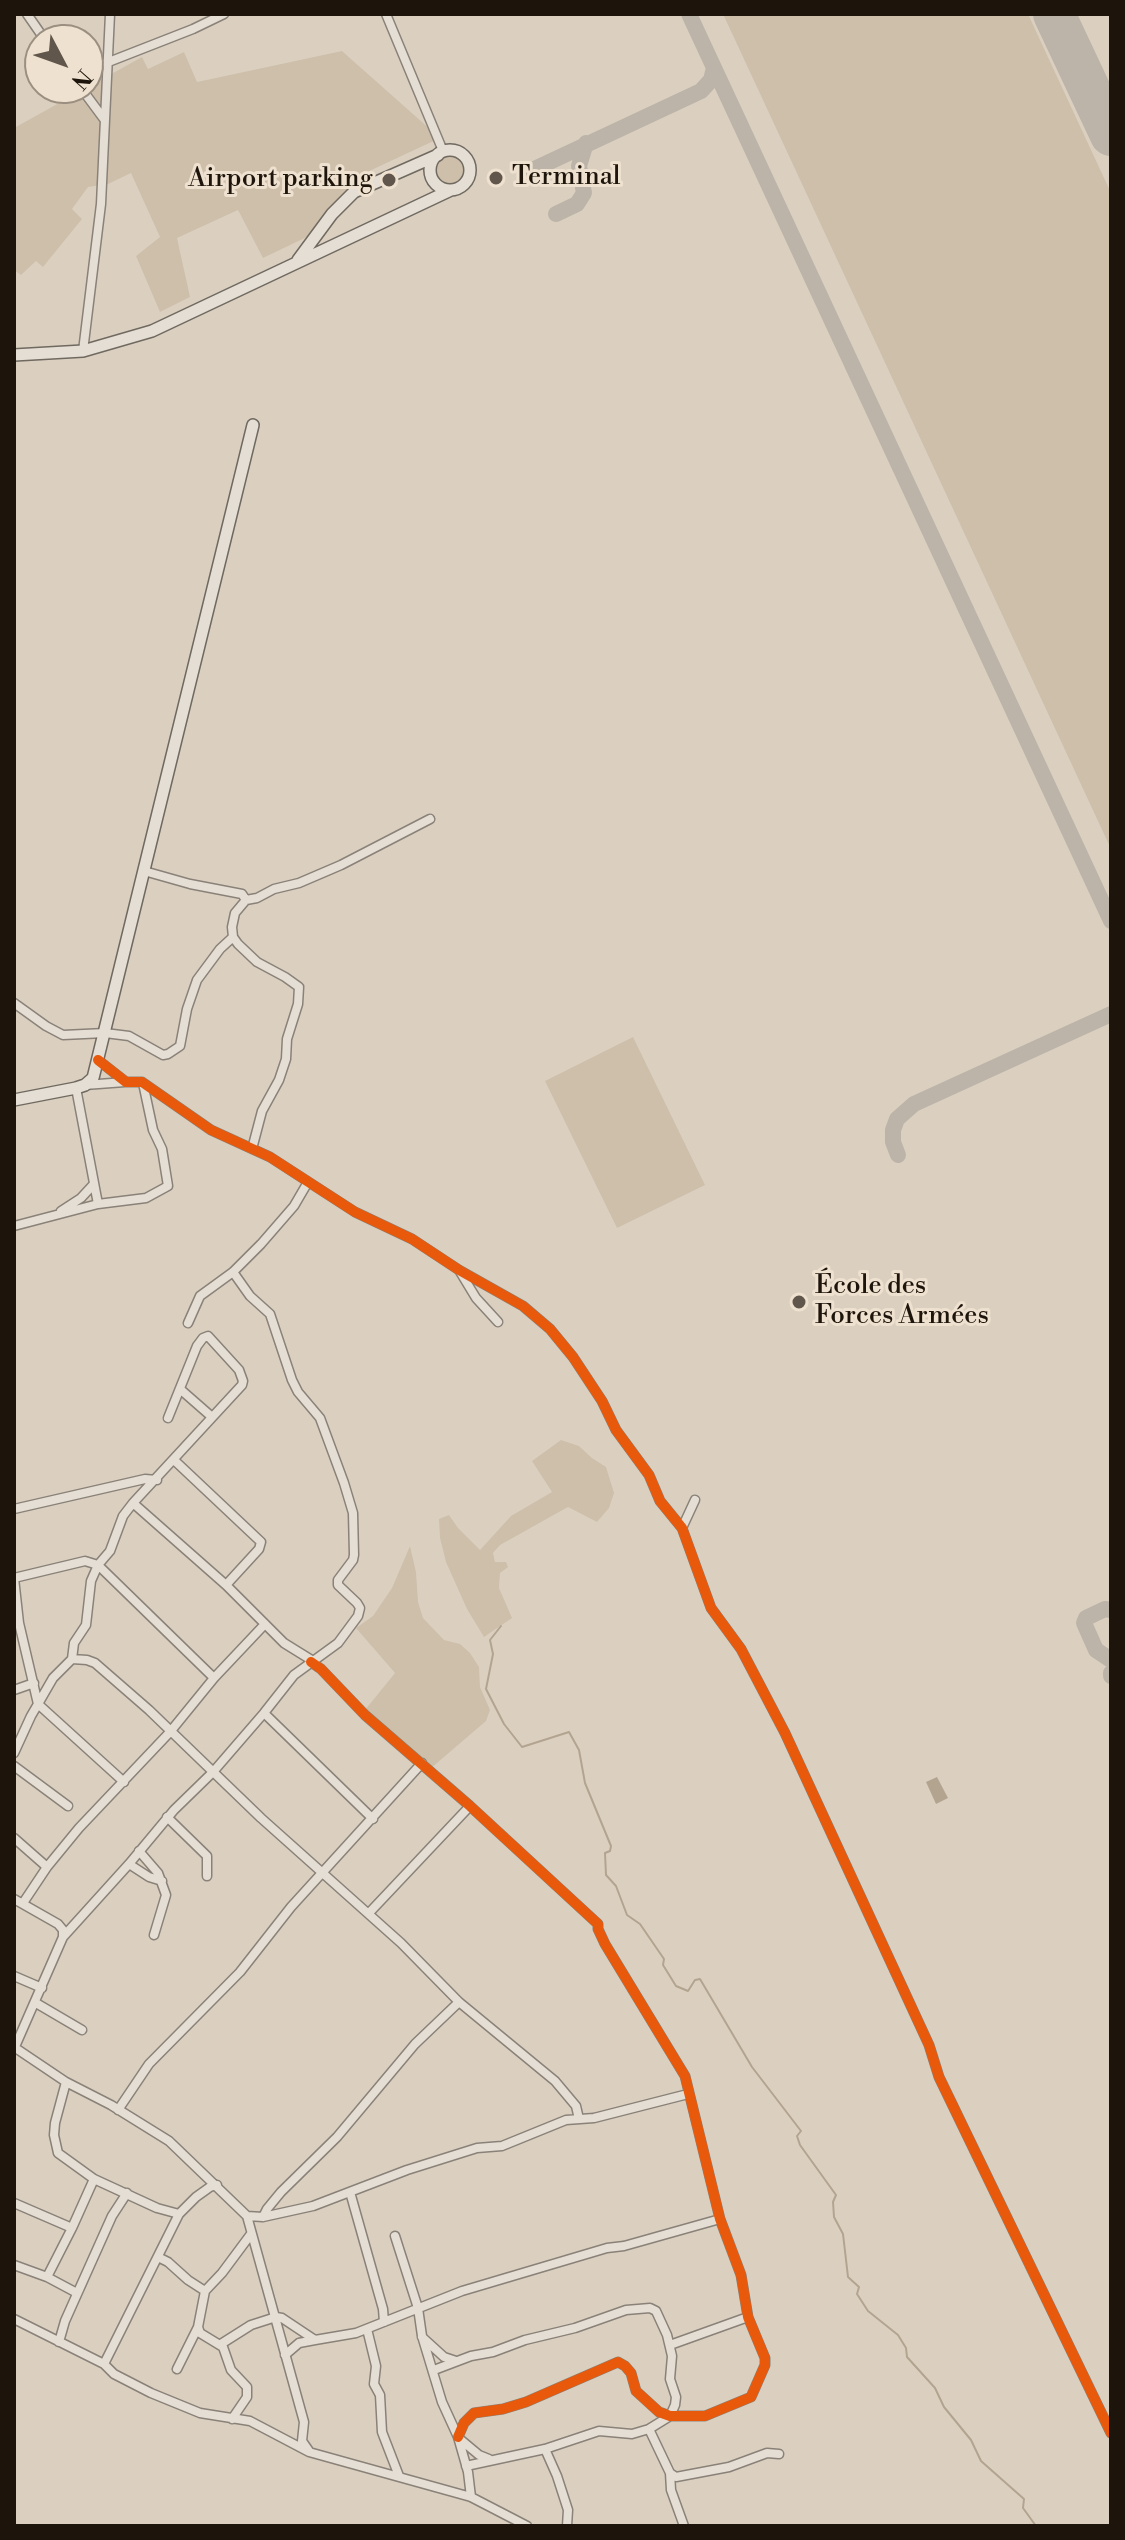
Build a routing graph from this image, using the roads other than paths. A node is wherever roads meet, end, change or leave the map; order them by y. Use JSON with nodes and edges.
{"nodes":[{"id":1,"x":110,"y":14,"type":"edge"},
{"id":2,"x":224,"y":14,"type":"edge"},
{"id":3,"x":386,"y":14,"type":"edge"},
{"id":4,"x":106,"y":63,"type":"junction"},
{"id":5,"x":93,"y":104,"type":"edge"},
{"id":6,"x":105,"y":120,"type":"junction"},
{"id":7,"x":440,"y":153,"type":"junction"},
{"id":8,"x":451,"y":190,"type":"junction"},
{"id":9,"x":298,"y":261,"type":"junction"},
{"id":10,"x":83,"y":351,"type":"junction"},
{"id":11,"x":14,"y":355,"type":"edge"},
{"id":12,"x":253,"y":425,"type":"dead end"},
{"id":13,"x":430,"y":819,"type":"dead end"},
{"id":14,"x":144,"y":871,"type":"junction"},
{"id":15,"x":246,"y":900,"type":"junction"},
{"id":16,"x":233,"y":937,"type":"junction"},
{"id":17,"x":14,"y":1003,"type":"edge"},
{"id":18,"x":105,"y":1033,"type":"junction"},
{"id":19,"x":98,"y":1060,"type":"junction"},
{"id":20,"x":126,"y":1082,"type":"junction"},
{"id":21,"x":142,"y":1082,"type":"junction"},
{"id":22,"x":81,"y":1086,"type":"junction"},
{"id":23,"x":14,"y":1100,"type":"edge"},
{"id":24,"x":252,"y":1149,"type":"junction"},
{"id":25,"x":308,"y":1182,"type":"junction"},
{"id":26,"x":93,"y":1185,"type":"junction"},
{"id":27,"x":98,"y":1204,"type":"junction"},
{"id":28,"x":58,"y":1214,"type":"junction"},
{"id":29,"x":14,"y":1226,"type":"edge"},
{"id":30,"x":459,"y":1270,"type":"junction"},
{"id":31,"x":233,"y":1272,"type":"junction"},
{"id":32,"x":498,"y":1322,"type":"dead end"},
{"id":33,"x":188,"y":1323,"type":"dead end"},
{"id":34,"x":180,"y":1389,"type":"junction"},
{"id":35,"x":212,"y":1417,"type":"junction"},
{"id":36,"x":168,"y":1418,"type":"dead end"},
{"id":37,"x":174,"y":1460,"type":"junction"},
{"id":38,"x":157,"y":1480,"type":"junction"},
{"id":39,"x":695,"y":1500,"type":"dead end"},
{"id":40,"x":133,"y":1503,"type":"junction"},
{"id":41,"x":14,"y":1509,"type":"edge"},
{"id":42,"x":682,"y":1528,"type":"junction"},
{"id":43,"x":98,"y":1565,"type":"junction"},
{"id":44,"x":14,"y":1577,"type":"edge"},
{"id":45,"x":226,"y":1585,"type":"junction"},
{"id":46,"x":265,"y":1624,"type":"junction"},
{"id":47,"x":72,"y":1659,"type":"junction"},
{"id":48,"x":312,"y":1662,"type":"junction"},
{"id":49,"x":53,"y":1678,"type":"junction"},
{"id":50,"x":214,"y":1678,"type":"junction"},
{"id":51,"x":33,"y":1679,"type":"junction"},
{"id":52,"x":14,"y":1690,"type":"edge"},
{"id":53,"x":38,"y":1704,"type":"junction"},
{"id":54,"x":264,"y":1713,"type":"junction"},
{"id":55,"x":170,"y":1732,"type":"junction"},
{"id":56,"x":17,"y":1740,"type":"edge"},
{"id":57,"x":14,"y":1753,"type":"edge"},
{"id":58,"x":422,"y":1763,"type":"junction"},
{"id":59,"x":14,"y":1766,"type":"edge"},
{"id":60,"x":213,"y":1772,"type":"junction"},
{"id":61,"x":124,"y":1782,"type":"junction"},
{"id":62,"x":68,"y":1806,"type":"dead end"},
{"id":63,"x":470,"y":1806,"type":"junction"},
{"id":64,"x":167,"y":1817,"type":"junction"},
{"id":65,"x":373,"y":1819,"type":"junction"},
{"id":66,"x":14,"y":1838,"type":"edge"},
{"id":67,"x":139,"y":1851,"type":"junction"},
{"id":68,"x":129,"y":1864,"type":"junction"},
{"id":69,"x":47,"y":1867,"type":"junction"},
{"id":70,"x":323,"y":1873,"type":"junction"},
{"id":71,"x":207,"y":1876,"type":"dead end"},
{"id":72,"x":162,"y":1881,"type":"junction"},
{"id":73,"x":18,"y":1901,"type":"edge"},
{"id":74,"x":369,"y":1913,"type":"junction"},
{"id":75,"x":154,"y":1935,"type":"dead end"},
{"id":76,"x":63,"y":1937,"type":"junction"},
{"id":77,"x":14,"y":1976,"type":"edge"},
{"id":78,"x":42,"y":1988,"type":"junction"},
{"id":79,"x":459,"y":2002,"type":"junction"},
{"id":80,"x":36,"y":2003,"type":"junction"},
{"id":81,"x":82,"y":2030,"type":"dead end"},
{"id":82,"x":14,"y":2048,"type":"edge"},
{"id":83,"x":66,"y":2082,"type":"junction"},
{"id":84,"x":688,"y":2094,"type":"junction"},
{"id":85,"x":118,"y":2110,"type":"junction"},
{"id":86,"x":579,"y":2119,"type":"junction"},
{"id":87,"x":94,"y":2179,"type":"junction"},
{"id":88,"x":217,"y":2185,"type":"junction"},
{"id":89,"x":350,"y":2192,"type":"junction"},
{"id":90,"x":127,"y":2193,"type":"junction"},
{"id":91,"x":14,"y":2203,"type":"edge"},
{"id":92,"x":179,"y":2214,"type":"junction"},
{"id":93,"x":247,"y":2216,"type":"junction"},
{"id":94,"x":263,"y":2217,"type":"junction"},
{"id":95,"x":720,"y":2219,"type":"junction"},
{"id":96,"x":72,"y":2228,"type":"junction"},
{"id":97,"x":251,"y":2234,"type":"junction"},
{"id":98,"x":395,"y":2236,"type":"dead end"},
{"id":99,"x":158,"y":2257,"type":"junction"},
{"id":100,"x":14,"y":2265,"type":"edge"},
{"id":101,"x":47,"y":2277,"type":"junction"},
{"id":102,"x":205,"y":2291,"type":"junction"},
{"id":103,"x":77,"y":2293,"type":"junction"},
{"id":104,"x":418,"y":2308,"type":"junction"},
{"id":105,"x":276,"y":2317,"type":"junction"},
{"id":106,"x":748,"y":2317,"type":"junction"},
{"id":107,"x":14,"y":2319,"type":"edge"},
{"id":108,"x":384,"y":2322,"type":"junction"},
{"id":109,"x":198,"y":2327,"type":"junction"},
{"id":110,"x":367,"y":2329,"type":"junction"},
{"id":111,"x":422,"y":2336,"type":"junction"},
{"id":112,"x":315,"y":2340,"type":"junction"},
{"id":113,"x":59,"y":2342,"type":"junction"},
{"id":114,"x":221,"y":2344,"type":"junction"},
{"id":115,"x":670,"y":2345,"type":"junction"},
{"id":116,"x":285,"y":2355,"type":"junction"},
{"id":117,"x":457,"y":2361,"type":"junction"},
{"id":118,"x":104,"y":2364,"type":"junction"},
{"id":119,"x":177,"y":2369,"type":"dead end"},
{"id":120,"x":434,"y":2370,"type":"junction"},
{"id":121,"x":670,"y":2416,"type":"junction"},
{"id":122,"x":232,"y":2419,"type":"junction"},
{"id":123,"x":649,"y":2429,"type":"junction"},
{"id":124,"x":1111,"y":2433,"type":"edge"},
{"id":125,"x":458,"y":2437,"type":"junction"},
{"id":126,"x":545,"y":2449,"type":"junction"},
{"id":127,"x":309,"y":2452,"type":"junction"},
{"id":128,"x":779,"y":2454,"type":"dead end"},
{"id":129,"x":490,"y":2459,"type":"junction"},
{"id":130,"x":466,"y":2466,"type":"junction"},
{"id":131,"x":670,"y":2473,"type":"junction"},
{"id":132,"x":399,"y":2476,"type":"junction"},
{"id":133,"x":471,"y":2497,"type":"junction"},
{"id":134,"x":527,"y":2526,"type":"edge"},
{"id":135,"x":567,"y":2526,"type":"edge"},
{"id":136,"x":684,"y":2526,"type":"edge"}],
"edges":[{"from":1,"to":4,"type":"street"},
{"from":2,"to":4,"type":"street"},
{"from":3,"to":7,"type":"street"},
{"from":4,"to":6,"type":"street"},
{"from":5,"to":6,"type":"street"},
{"from":6,"to":10,"type":"street"},
{"from":7,"to":8,"type":"main road"},
{"from":7,"to":8,"type":"main road"},
{"from":7,"to":9,"type":"main road"},
{"from":8,"to":9,"type":"main road"},
{"from":9,"to":10,"type":"main road"},
{"from":10,"to":11,"type":"main road"},
{"from":12,"to":14,"type":"main road"},
{"from":13,"to":15,"type":"street"},
{"from":14,"to":15,"type":"street"},
{"from":14,"to":18,"type":"main road"},
{"from":15,"to":16,"type":"street"},
{"from":16,"to":18,"type":"street"},
{"from":16,"to":24,"type":"street"},
{"from":17,"to":18,"type":"street"},
{"from":18,"to":19,"type":"main road"},
{"from":19,"to":20,"type":"street"},
{"from":19,"to":22,"type":"main road"},
{"from":20,"to":21,"type":"street"},
{"from":20,"to":22,"type":"street"},
{"from":21,"to":24,"type":"street"},
{"from":21,"to":27,"type":"street"},
{"from":22,"to":23,"type":"main road"},
{"from":22,"to":26,"type":"street"},
{"from":24,"to":25,"type":"street"},
{"from":25,"to":30,"type":"street"},
{"from":25,"to":31,"type":"street"},
{"from":26,"to":27,"type":"street"},
{"from":26,"to":28,"type":"street"},
{"from":27,"to":28,"type":"street"},
{"from":28,"to":29,"type":"street"},
{"from":30,"to":32,"type":"street"},
{"from":30,"to":42,"type":"street"},
{"from":31,"to":33,"type":"street"},
{"from":31,"to":48,"type":"street"},
{"from":34,"to":35,"type":"street"},
{"from":34,"to":35,"type":"street"},
{"from":34,"to":36,"type":"street"},
{"from":35,"to":37,"type":"street"},
{"from":37,"to":38,"type":"street"},
{"from":37,"to":45,"type":"street"},
{"from":38,"to":40,"type":"street"},
{"from":38,"to":41,"type":"street"},
{"from":39,"to":42,"type":"street"},
{"from":40,"to":43,"type":"street"},
{"from":40,"to":45,"type":"street"},
{"from":42,"to":124,"type":"street"},
{"from":43,"to":44,"type":"street"},
{"from":43,"to":47,"type":"street"},
{"from":43,"to":50,"type":"street"},
{"from":44,"to":51,"type":"street"},
{"from":45,"to":46,"type":"street"},
{"from":46,"to":48,"type":"street"},
{"from":46,"to":50,"type":"street"},
{"from":47,"to":49,"type":"street"},
{"from":47,"to":55,"type":"street"},
{"from":48,"to":54,"type":"street"},
{"from":48,"to":58,"type":"street"},
{"from":49,"to":51,"type":"street"},
{"from":49,"to":53,"type":"street"},
{"from":50,"to":55,"type":"street"},
{"from":51,"to":52,"type":"street"},
{"from":51,"to":53,"type":"street"},
{"from":53,"to":56,"type":"street"},
{"from":53,"to":61,"type":"street"},
{"from":54,"to":60,"type":"street"},
{"from":54,"to":65,"type":"street"},
{"from":55,"to":60,"type":"street"},
{"from":55,"to":61,"type":"street"},
{"from":56,"to":57,"type":"street"},
{"from":58,"to":63,"type":"street"},
{"from":58,"to":65,"type":"street"},
{"from":59,"to":62,"type":"street"},
{"from":60,"to":64,"type":"street"},
{"from":60,"to":70,"type":"street"},
{"from":61,"to":69,"type":"street"},
{"from":63,"to":74,"type":"street"},
{"from":63,"to":84,"type":"street"},
{"from":64,"to":67,"type":"street"},
{"from":64,"to":71,"type":"street"},
{"from":65,"to":70,"type":"street"},
{"from":66,"to":69,"type":"street"},
{"from":67,"to":68,"type":"street"},
{"from":67,"to":72,"type":"street"},
{"from":68,"to":72,"type":"street"},
{"from":68,"to":76,"type":"street"},
{"from":69,"to":73,"type":"street"},
{"from":70,"to":74,"type":"street"},
{"from":70,"to":85,"type":"street"},
{"from":72,"to":75,"type":"street"},
{"from":73,"to":76,"type":"street"},
{"from":74,"to":79,"type":"street"},
{"from":76,"to":78,"type":"street"},
{"from":77,"to":78,"type":"street"},
{"from":78,"to":80,"type":"street"},
{"from":79,"to":86,"type":"street"},
{"from":79,"to":94,"type":"street"},
{"from":80,"to":81,"type":"street"},
{"from":80,"to":82,"type":"street"},
{"from":82,"to":83,"type":"street"},
{"from":83,"to":85,"type":"street"},
{"from":83,"to":87,"type":"street"},
{"from":84,"to":86,"type":"street"},
{"from":84,"to":95,"type":"street"},
{"from":85,"to":88,"type":"street"},
{"from":86,"to":89,"type":"street"},
{"from":87,"to":90,"type":"street"},
{"from":87,"to":96,"type":"street"},
{"from":88,"to":92,"type":"street"},
{"from":88,"to":93,"type":"street"},
{"from":89,"to":94,"type":"street"},
{"from":89,"to":108,"type":"street"},
{"from":90,"to":92,"type":"street"},
{"from":90,"to":103,"type":"street"},
{"from":91,"to":96,"type":"street"},
{"from":92,"to":99,"type":"street"},
{"from":93,"to":94,"type":"street"},
{"from":93,"to":97,"type":"street"},
{"from":95,"to":104,"type":"street"},
{"from":95,"to":106,"type":"street"},
{"from":96,"to":101,"type":"street"},
{"from":97,"to":102,"type":"street"},
{"from":97,"to":105,"type":"street"},
{"from":98,"to":104,"type":"street"},
{"from":99,"to":102,"type":"street"},
{"from":99,"to":118,"type":"street"},
{"from":100,"to":101,"type":"street"},
{"from":101,"to":103,"type":"street"},
{"from":102,"to":109,"type":"street"},
{"from":103,"to":113,"type":"street"},
{"from":104,"to":108,"type":"street"},
{"from":104,"to":111,"type":"street"},
{"from":105,"to":112,"type":"street"},
{"from":105,"to":114,"type":"street"},
{"from":105,"to":116,"type":"street"},
{"from":106,"to":115,"type":"street"},
{"from":106,"to":121,"type":"street"},
{"from":107,"to":113,"type":"street"},
{"from":108,"to":110,"type":"street"},
{"from":109,"to":114,"type":"street"},
{"from":109,"to":119,"type":"street"},
{"from":110,"to":112,"type":"street"},
{"from":110,"to":132,"type":"street"},
{"from":111,"to":117,"type":"street"},
{"from":111,"to":120,"type":"street"},
{"from":112,"to":116,"type":"street"},
{"from":113,"to":118,"type":"street"},
{"from":114,"to":122,"type":"street"},
{"from":115,"to":117,"type":"street"},
{"from":115,"to":121,"type":"street"},
{"from":116,"to":127,"type":"street"},
{"from":117,"to":120,"type":"street"},
{"from":118,"to":122,"type":"street"},
{"from":120,"to":125,"type":"street"},
{"from":121,"to":123,"type":"street"},
{"from":121,"to":125,"type":"street"},
{"from":122,"to":127,"type":"street"},
{"from":123,"to":126,"type":"street"},
{"from":123,"to":131,"type":"street"},
{"from":125,"to":129,"type":"street"},
{"from":125,"to":130,"type":"street"},
{"from":126,"to":129,"type":"street"},
{"from":126,"to":135,"type":"street"},
{"from":127,"to":132,"type":"street"},
{"from":128,"to":131,"type":"street"},
{"from":129,"to":130,"type":"street"},
{"from":130,"to":133,"type":"street"},
{"from":131,"to":136,"type":"street"},
{"from":132,"to":133,"type":"street"},
{"from":133,"to":134,"type":"street"}]}
